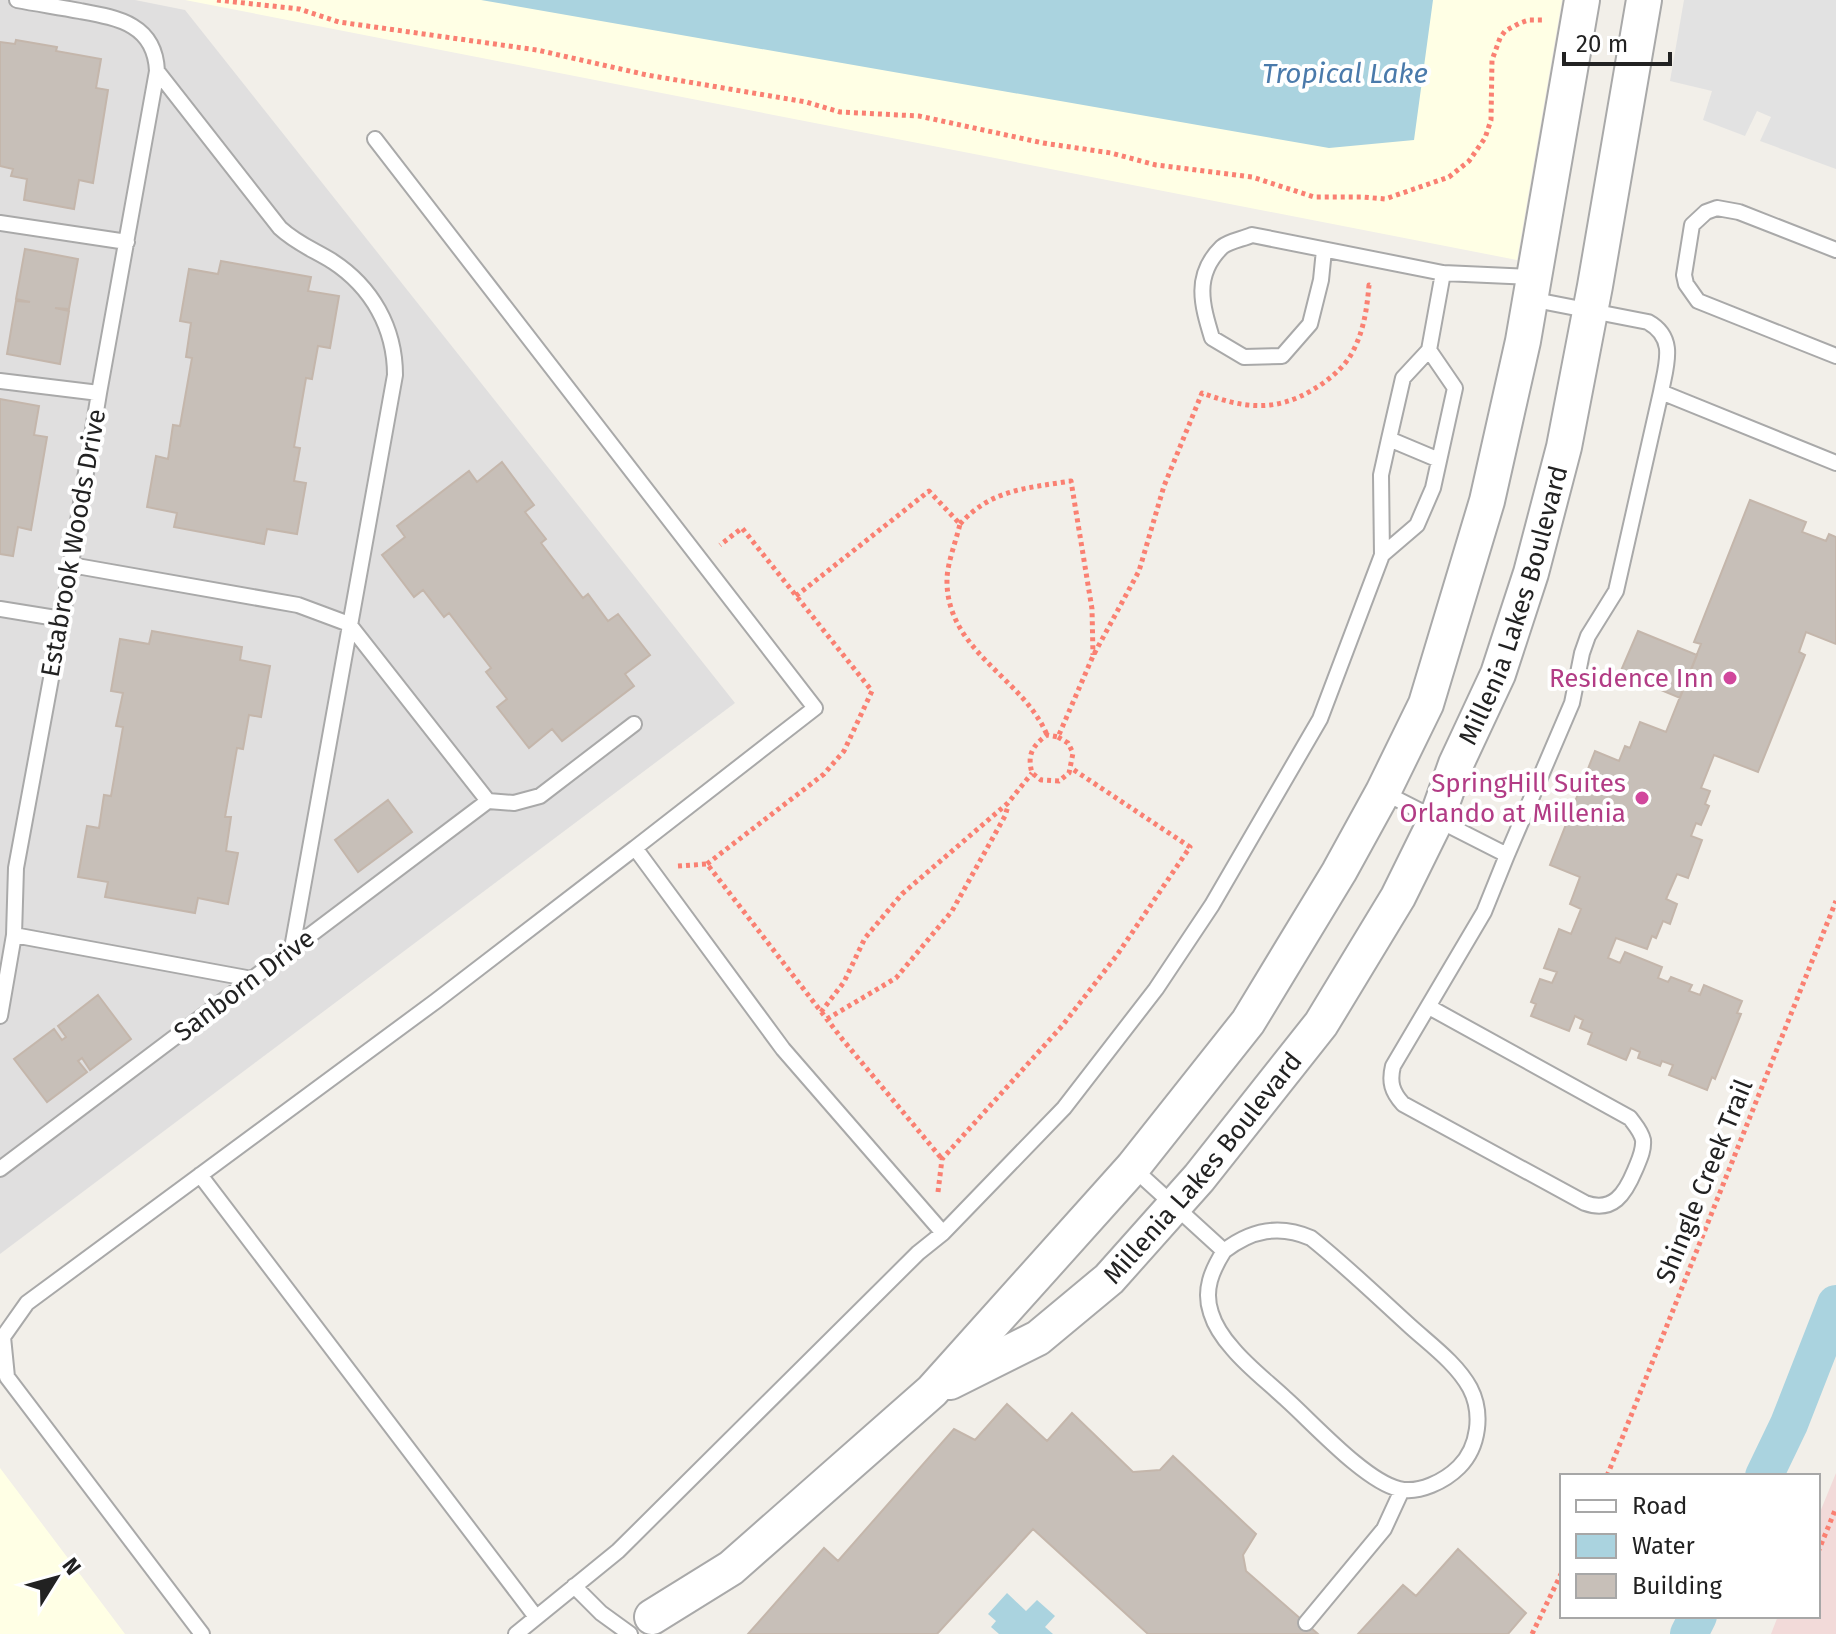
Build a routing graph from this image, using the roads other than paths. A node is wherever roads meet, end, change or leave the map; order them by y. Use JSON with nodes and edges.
{"nodes":[{"id":1,"x":17,"y":0,"type":"edge"},
{"id":2,"x":1644,"y":0,"type":"edge"},
{"id":3,"x":1580,"y":14,"type":"edge"},
{"id":4,"x":157,"y":71,"type":"junction"},
{"id":5,"x":375,"y":139,"type":"dead end"},
{"id":6,"x":0,"y":223,"type":"edge"},
{"id":7,"x":127,"y":242,"type":"junction"},
{"id":8,"x":1324,"y":250,"type":"junction"},
{"id":9,"x":1836,"y":250,"type":"edge"},
{"id":10,"x":1443,"y":273,"type":"junction"},
{"id":11,"x":1531,"y":288,"type":"junction"},
{"id":12,"x":1590,"y":310,"type":"junction"},
{"id":13,"x":1429,"y":350,"type":"junction"},
{"id":14,"x":1836,"y":356,"type":"edge"},
{"id":15,"x":0,"y":381,"type":"edge"},
{"id":16,"x":1661,"y":392,"type":"junction"},
{"id":17,"x":99,"y":393,"type":"junction"},
{"id":18,"x":1389,"y":439,"type":"junction"},
{"id":19,"x":1439,"y":460,"type":"junction"},
{"id":20,"x":1836,"y":463,"type":"edge"},
{"id":21,"x":1382,"y":555,"type":"junction"},
{"id":22,"x":71,"y":565,"type":"junction"},
{"id":23,"x":0,"y":609,"type":"edge"},
{"id":24,"x":62,"y":619,"type":"junction"},
{"id":25,"x":349,"y":624,"type":"junction"},
{"id":26,"x":634,"y":724,"type":"dead end"},
{"id":27,"x":1383,"y":792,"type":"junction"},
{"id":28,"x":488,"y":801,"type":"junction"},
{"id":29,"x":1436,"y":820,"type":"junction"},
{"id":30,"x":635,"y":848,"type":"junction"},
{"id":31,"x":1507,"y":855,"type":"junction"},
{"id":32,"x":0,"y":866,"type":"edge"},
{"id":33,"x":16,"y":868,"type":"junction"},
{"id":34,"x":14,"y":935,"type":"junction"},
{"id":35,"x":292,"y":948,"type":"junction"},
{"id":36,"x":252,"y":979,"type":"junction"},
{"id":37,"x":1429,"y":1007,"type":"junction"},
{"id":38,"x":0,"y":1016,"type":"edge"},
{"id":39,"x":1133,"y":1167,"type":"junction"},
{"id":40,"x":0,"y":1169,"type":"edge"},
{"id":41,"x":200,"y":1175,"type":"junction"},
{"id":42,"x":1175,"y":1207,"type":"junction"},
{"id":43,"x":938,"y":1229,"type":"junction"},
{"id":44,"x":1224,"y":1251,"type":"junction"},
{"id":45,"x":932,"y":1391,"type":"junction"},
{"id":46,"x":1402,"y":1490,"type":"junction"},
{"id":47,"x":574,"y":1586,"type":"junction"},
{"id":48,"x":536,"y":1617,"type":"junction"},
{"id":49,"x":1306,"y":1623,"type":"dead end"},
{"id":50,"x":641,"y":1626,"type":"edge"},
{"id":51,"x":202,"y":1634,"type":"edge"},
{"id":52,"x":516,"y":1634,"type":"edge"}],
"edges":[{"from":1,"to":4,"type":"lane"},
{"from":2,"to":12,"type":"street","name":"Millenia Lakes Boulevard"},
{"from":3,"to":11,"type":"street","name":"Millenia Lakes Boulevard"},
{"from":4,"to":7,"type":"lane","name":"Estabrook Woods Drive"},
{"from":4,"to":25,"type":"lane"},
{"from":5,"to":30,"type":"lane"},
{"from":6,"to":7,"type":"lane"},
{"from":7,"to":17,"type":"lane","name":"Estabrook Woods Drive"},
{"from":8,"to":8,"type":"lane"},
{"from":8,"to":10,"type":"lane"},
{"from":9,"to":14,"type":"lane"},
{"from":10,"to":11,"type":"lane"},
{"from":10,"to":13,"type":"lane"},
{"from":11,"to":12,"type":"lane"},
{"from":11,"to":27,"type":"street","name":"Millenia Lakes Boulevard"},
{"from":12,"to":16,"type":"lane"},
{"from":12,"to":29,"type":"street","name":"Millenia Lakes Boulevard"},
{"from":13,"to":18,"type":"lane"},
{"from":13,"to":19,"type":"lane"},
{"from":15,"to":17,"type":"lane"},
{"from":16,"to":20,"type":"lane"},
{"from":16,"to":31,"type":"lane"},
{"from":17,"to":22,"type":"lane","name":"Estabrook Woods Drive"},
{"from":18,"to":19,"type":"lane"},
{"from":18,"to":21,"type":"lane"},
{"from":19,"to":21,"type":"lane"},
{"from":21,"to":43,"type":"lane"},
{"from":22,"to":24,"type":"lane","name":"Estabrook Woods Drive"},
{"from":22,"to":25,"type":"lane"},
{"from":23,"to":24,"type":"lane"},
{"from":24,"to":33,"type":"lane","name":"Estabrook Woods Drive"},
{"from":25,"to":28,"type":"lane"},
{"from":25,"to":35,"type":"lane"},
{"from":26,"to":28,"type":"lane"},
{"from":27,"to":29,"type":"lane"},
{"from":27,"to":39,"type":"street","name":"Millenia Lakes Boulevard"},
{"from":28,"to":35,"type":"lane","name":"Sanborn Drive"},
{"from":29,"to":31,"type":"lane"},
{"from":29,"to":42,"type":"street","name":"Millenia Lakes Boulevard"},
{"from":30,"to":41,"type":"lane"},
{"from":30,"to":43,"type":"lane"},
{"from":31,"to":37,"type":"lane"},
{"from":32,"to":33,"type":"lane"},
{"from":33,"to":34,"type":"lane","name":"Estabrook Woods Drive"},
{"from":34,"to":36,"type":"lane"},
{"from":34,"to":38,"type":"lane","name":"Estabrook Woods Drive"},
{"from":35,"to":36,"type":"lane","name":"Sanborn Drive"},
{"from":36,"to":40,"type":"lane","name":"Sanborn Drive"},
{"from":37,"to":37,"type":"lane"},
{"from":39,"to":42,"type":"lane"},
{"from":39,"to":45,"type":"street","name":"Millenia Lakes Boulevard"},
{"from":41,"to":48,"type":"lane"},
{"from":41,"to":51,"type":"lane"},
{"from":42,"to":44,"type":"lane"},
{"from":42,"to":45,"type":"street","name":"Millenia Lakes Boulevard"},
{"from":43,"to":47,"type":"lane"},
{"from":44,"to":46,"type":"lane"},
{"from":44,"to":46,"type":"lane"},
{"from":45,"to":50,"type":"street","name":"Millenia Lakes Boulevard"},
{"from":46,"to":49,"type":"lane"},
{"from":47,"to":48,"type":"lane"},
{"from":47,"to":50,"type":"lane"},
{"from":48,"to":52,"type":"lane"}]}
